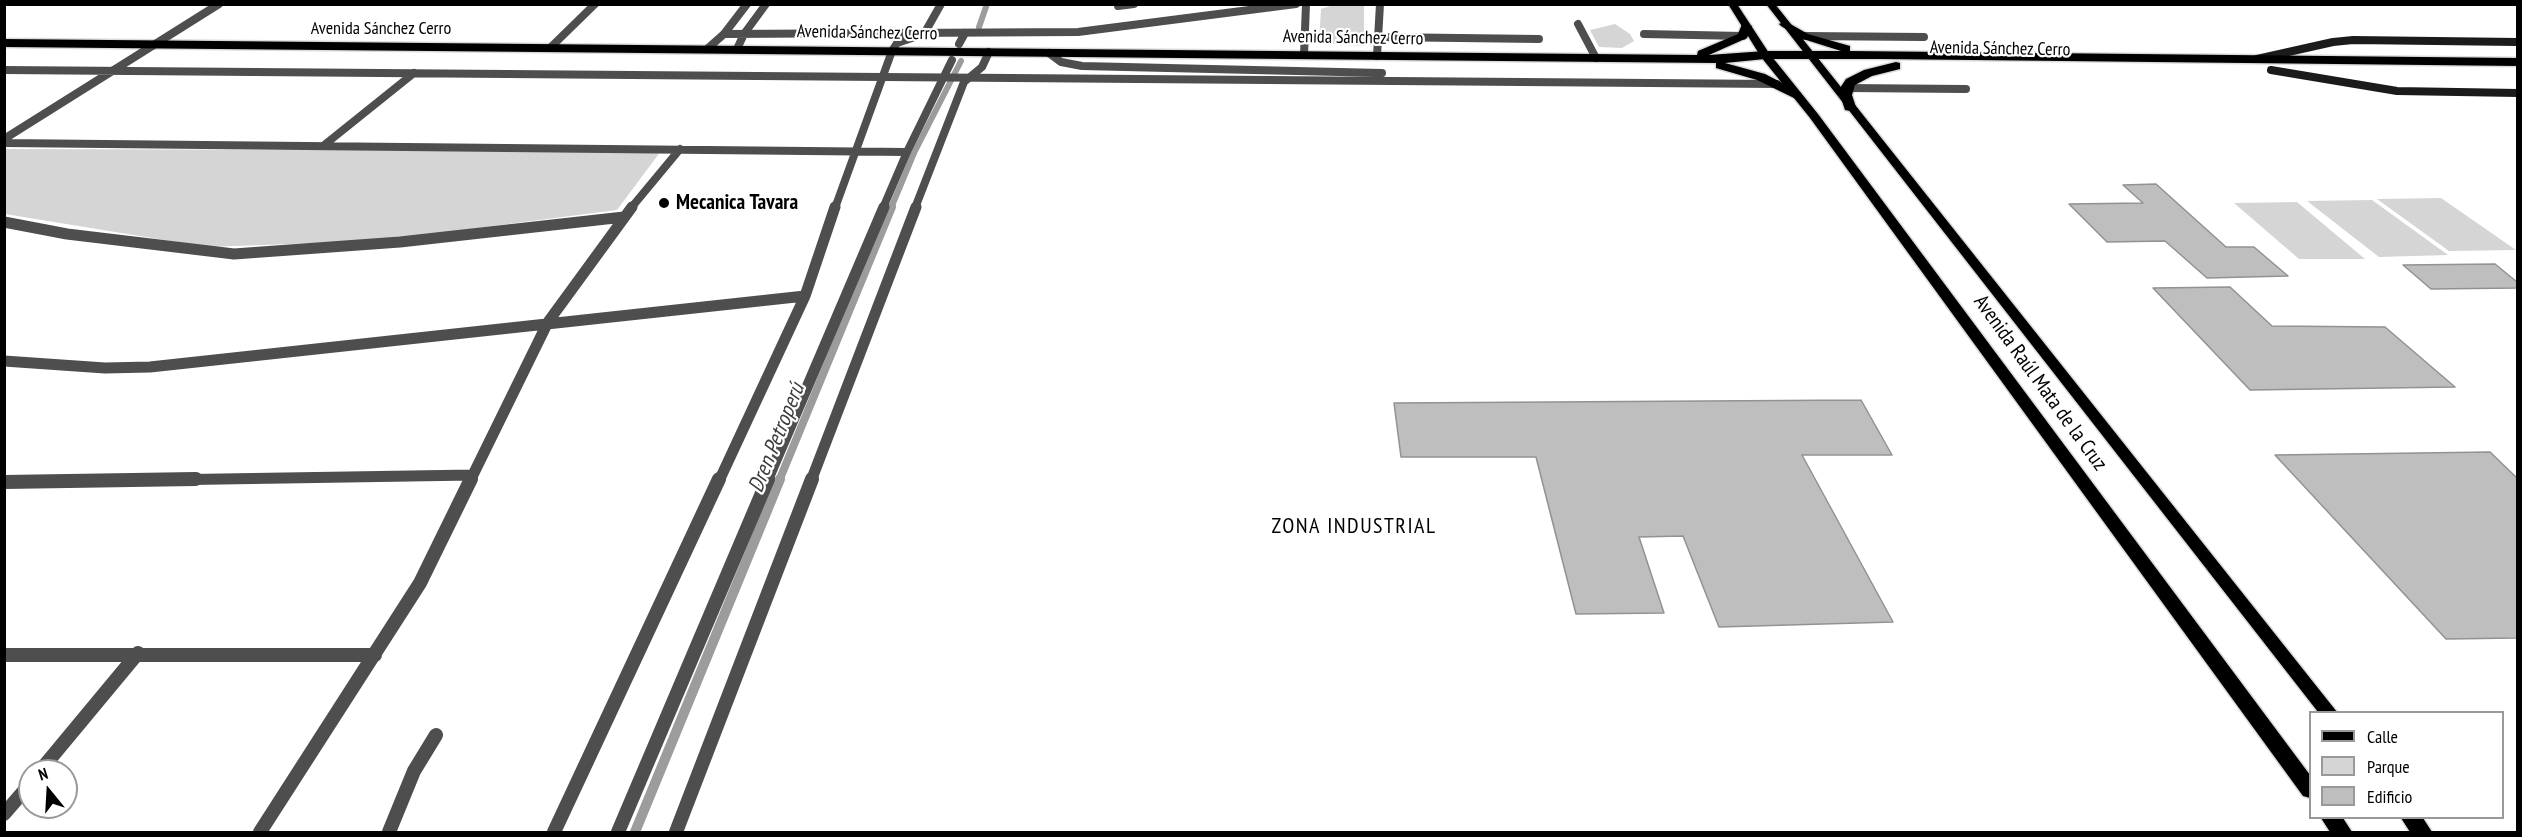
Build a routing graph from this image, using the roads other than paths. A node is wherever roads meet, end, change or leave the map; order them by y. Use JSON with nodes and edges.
{"nodes":[{"id":1,"x":219,"y":4,"type":"edge"},
{"id":2,"x":595,"y":4,"type":"edge"},
{"id":3,"x":747,"y":4,"type":"edge"},
{"id":4,"x":766,"y":4,"type":"edge"},
{"id":5,"x":941,"y":4,"type":"edge"},
{"id":6,"x":1134,"y":4,"type":"edge"},
{"id":7,"x":1296,"y":4,"type":"edge"},
{"id":8,"x":1306,"y":4,"type":"edge"},
{"id":9,"x":1380,"y":4,"type":"edge"},
{"id":10,"x":1732,"y":4,"type":"edge"},
{"id":11,"x":1770,"y":4,"type":"edge"},
{"id":12,"x":1118,"y":6,"type":"dead end"},
{"id":13,"x":1578,"y":24,"type":"dead end"},
{"id":14,"x":1785,"y":24,"type":"junction"},
{"id":15,"x":1744,"y":31,"type":"junction"},
{"id":16,"x":724,"y":33,"type":"junction"},
{"id":17,"x":965,"y":33,"type":"junction"},
{"id":18,"x":744,"y":34,"type":"junction"},
{"id":19,"x":924,"y":34,"type":"junction"},
{"id":20,"x":1644,"y":34,"type":"dead end"},
{"id":21,"x":1804,"y":36,"type":"junction"},
{"id":22,"x":1378,"y":37,"type":"junction"},
{"id":23,"x":1924,"y":37,"type":"dead end"},
{"id":24,"x":1539,"y":39,"type":"dead end"},
{"id":25,"x":2517,"y":42,"type":"edge"},
{"id":26,"x":4,"y":43,"type":"edge"},
{"id":27,"x":959,"y":44,"type":"dead end"},
{"id":28,"x":156,"y":45,"type":"junction"},
{"id":29,"x":551,"y":47,"type":"junction"},
{"id":30,"x":707,"y":49,"type":"junction"},
{"id":31,"x":737,"y":49,"type":"junction"},
{"id":32,"x":891,"y":51,"type":"junction"},
{"id":33,"x":989,"y":52,"type":"junction"},
{"id":34,"x":1049,"y":52,"type":"junction"},
{"id":35,"x":1304,"y":55,"type":"junction"},
{"id":36,"x":1880,"y":55,"type":"junction"},
{"id":37,"x":1377,"y":56,"type":"junction"},
{"id":38,"x":1596,"y":58,"type":"junction"},
{"id":39,"x":1669,"y":59,"type":"junction"},
{"id":40,"x":1685,"y":59,"type":"junction"},
{"id":41,"x":2255,"y":59,"type":"junction"},
{"id":42,"x":952,"y":60,"type":"dead end"},
{"id":43,"x":1769,"y":60,"type":"junction"},
{"id":44,"x":1813,"y":60,"type":"junction"},
{"id":45,"x":2517,"y":62,"type":"edge"},
{"id":46,"x":1896,"y":66,"type":"junction"},
{"id":47,"x":4,"y":70,"type":"edge"},
{"id":48,"x":2271,"y":70,"type":"junction"},
{"id":49,"x":115,"y":72,"type":"junction"},
{"id":50,"x":414,"y":72,"type":"junction"},
{"id":51,"x":2517,"y":72,"type":"edge"},
{"id":52,"x":942,"y":76,"type":"junction"},
{"id":53,"x":970,"y":76,"type":"junction"},
{"id":54,"x":883,"y":77,"type":"junction"},
{"id":55,"x":1437,"y":80,"type":"junction"},
{"id":56,"x":1778,"y":84,"type":"junction"},
{"id":57,"x":1846,"y":88,"type":"junction"},
{"id":58,"x":1966,"y":89,"type":"dead end"},
{"id":59,"x":2517,"y":93,"type":"edge"},
{"id":60,"x":1796,"y":95,"type":"junction"},
{"id":61,"x":1850,"y":106,"type":"junction"},
{"id":62,"x":4,"y":141,"type":"edge"},
{"id":63,"x":323,"y":146,"type":"junction"},
{"id":64,"x":680,"y":149,"type":"junction"},
{"id":65,"x":854,"y":152,"type":"junction"},
{"id":66,"x":907,"y":152,"type":"junction"},
{"id":67,"x":624,"y":217,"type":"junction"},
{"id":68,"x":4,"y":222,"type":"edge"},
{"id":69,"x":805,"y":296,"type":"junction"},
{"id":70,"x":548,"y":322,"type":"junction"},
{"id":71,"x":4,"y":361,"type":"edge"},
{"id":72,"x":473,"y":476,"type":"junction"},
{"id":73,"x":4,"y":482,"type":"edge"},
{"id":74,"x":138,"y":654,"type":"junction"},
{"id":75,"x":4,"y":655,"type":"edge"},
{"id":76,"x":375,"y":655,"type":"junction"},
{"id":77,"x":2327,"y":711,"type":"edge"},
{"id":78,"x":436,"y":735,"type":"dead end"},
{"id":79,"x":50,"y":759,"type":"edge"},
{"id":80,"x":2309,"y":789,"type":"edge"},
{"id":81,"x":18,"y":798,"type":"edge"},
{"id":82,"x":4,"y":814,"type":"edge"},
{"id":83,"x":2332,"y":819,"type":"edge"},
{"id":84,"x":2411,"y":819,"type":"edge"},
{"id":85,"x":260,"y":832,"type":"edge"},
{"id":86,"x":389,"y":832,"type":"edge"},
{"id":87,"x":554,"y":832,"type":"edge"},
{"id":88,"x":618,"y":832,"type":"edge"},
{"id":89,"x":676,"y":832,"type":"edge"},
{"id":90,"x":2342,"y":832,"type":"edge"},
{"id":91,"x":2422,"y":832,"type":"edge"}],
"edges":[{"from":1,"to":28,"type":"street"},
{"from":2,"to":29,"type":"street"},
{"from":3,"to":16,"type":"street"},
{"from":4,"to":18,"type":"street"},
{"from":5,"to":19,"type":"street"},
{"from":6,"to":12,"type":"street"},
{"from":7,"to":17,"type":"street"},
{"from":8,"to":35,"type":"street"},
{"from":9,"to":22,"type":"street"},
{"from":10,"to":15,"type":"main road","name":"Avenida Raúl Mata de la Cruz"},
{"from":11,"to":14,"type":"main road","name":"Avenida Raúl Mata de la Cruz"},
{"from":13,"to":38,"type":"street"},
{"from":14,"to":21,"type":"highway"},
{"from":14,"to":44,"type":"main road","name":"Avenida Raúl Mata de la Cruz"},
{"from":15,"to":20,"type":"street"},
{"from":15,"to":39,"type":"highway"},
{"from":15,"to":43,"type":"main road","name":"Avenida Raúl Mata de la Cruz"},
{"from":16,"to":18,"type":"street"},
{"from":16,"to":30,"type":"street"},
{"from":17,"to":19,"type":"street"},
{"from":17,"to":27,"type":"street"},
{"from":18,"to":19,"type":"street"},
{"from":18,"to":31,"type":"street"},
{"from":19,"to":32,"type":"street"},
{"from":21,"to":23,"type":"street"},
{"from":21,"to":36,"type":"highway"},
{"from":22,"to":24,"type":"street"},
{"from":22,"to":37,"type":"street"},
{"from":25,"to":41,"type":"main road","name":"Avenida Sánchez Cerro"},
{"from":26,"to":28,"type":"highway","name":"Avenida Sánchez Cerro"},
{"from":28,"to":29,"type":"highway","name":"Avenida Sánchez Cerro"},
{"from":28,"to":49,"type":"street"},
{"from":29,"to":30,"type":"highway","name":"Avenida Sánchez Cerro"},
{"from":30,"to":31,"type":"highway","name":"Avenida Sánchez Cerro"},
{"from":31,"to":32,"type":"highway","name":"Avenida Sánchez Cerro"},
{"from":32,"to":33,"type":"highway","name":"Avenida Sánchez Cerro"},
{"from":32,"to":54,"type":"street"},
{"from":33,"to":34,"type":"highway","name":"Avenida Sánchez Cerro"},
{"from":33,"to":53,"type":"street"},
{"from":34,"to":35,"type":"highway","name":"Avenida Sánchez Cerro"},
{"from":34,"to":55,"type":"street"},
{"from":35,"to":37,"type":"highway","name":"Avenida Sánchez Cerro"},
{"from":36,"to":41,"type":"highway","name":"Avenida Sánchez Cerro"},
{"from":36,"to":44,"type":"highway","name":"Avenida Sánchez Cerro"},
{"from":37,"to":38,"type":"highway","name":"Avenida Sánchez Cerro"},
{"from":38,"to":39,"type":"highway","name":"Avenida Sánchez Cerro"},
{"from":39,"to":40,"type":"highway","name":"Avenida Sánchez Cerro"},
{"from":40,"to":43,"type":"highway","name":"Avenida Sánchez Cerro"},
{"from":40,"to":56,"type":"highway"},
{"from":41,"to":45,"type":"highway","name":"Avenida Sánchez Cerro"},
{"from":42,"to":52,"type":"street"},
{"from":43,"to":44,"type":"highway","name":"Avenida Sánchez Cerro"},
{"from":43,"to":60,"type":"main road","name":"Avenida Raúl Mata de la Cruz"},
{"from":44,"to":46,"type":"highway","name":"Avenida Sánchez Cerro"},
{"from":44,"to":61,"type":"main road","name":"Avenida Raúl Mata de la Cruz"},
{"from":46,"to":48,"type":"highway","name":"Avenida Sánchez Cerro"},
{"from":46,"to":57,"type":"highway"},
{"from":47,"to":49,"type":"street"},
{"from":48,"to":51,"type":"highway","name":"Avenida Sánchez Cerro"},
{"from":48,"to":59,"type":"main road","name":"Avenida Sánchez Cerro"},
{"from":49,"to":50,"type":"street"},
{"from":49,"to":62,"type":"street"},
{"from":50,"to":54,"type":"street"},
{"from":50,"to":63,"type":"street"},
{"from":52,"to":53,"type":"street"},
{"from":52,"to":54,"type":"street"},
{"from":52,"to":66,"type":"street"},
{"from":53,"to":55,"type":"street"},
{"from":53,"to":89,"type":"street"},
{"from":54,"to":65,"type":"street"},
{"from":55,"to":56,"type":"street"},
{"from":56,"to":60,"type":"highway"},
{"from":57,"to":58,"type":"street"},
{"from":57,"to":61,"type":"highway"},
{"from":60,"to":80,"type":"main road","name":"Avenida Raúl Mata de la Cruz"},
{"from":61,"to":77,"type":"main road","name":"Avenida Raúl Mata de la Cruz"},
{"from":62,"to":63,"type":"street"},
{"from":63,"to":64,"type":"street"},
{"from":64,"to":65,"type":"street"},
{"from":64,"to":67,"type":"street"},
{"from":65,"to":66,"type":"street"},
{"from":65,"to":69,"type":"street"},
{"from":66,"to":88,"type":"street"},
{"from":67,"to":68,"type":"street"},
{"from":67,"to":70,"type":"street"},
{"from":69,"to":70,"type":"street"},
{"from":69,"to":87,"type":"street"},
{"from":70,"to":71,"type":"street"},
{"from":70,"to":72,"type":"street"},
{"from":72,"to":73,"type":"street"},
{"from":72,"to":76,"type":"street"},
{"from":74,"to":75,"type":"street"},
{"from":74,"to":76,"type":"street"},
{"from":74,"to":79,"type":"street"},
{"from":76,"to":85,"type":"street"},
{"from":78,"to":86,"type":"street"},
{"from":81,"to":82,"type":"street"},
{"from":83,"to":90,"type":"main road"},
{"from":84,"to":91,"type":"main road"}]}
